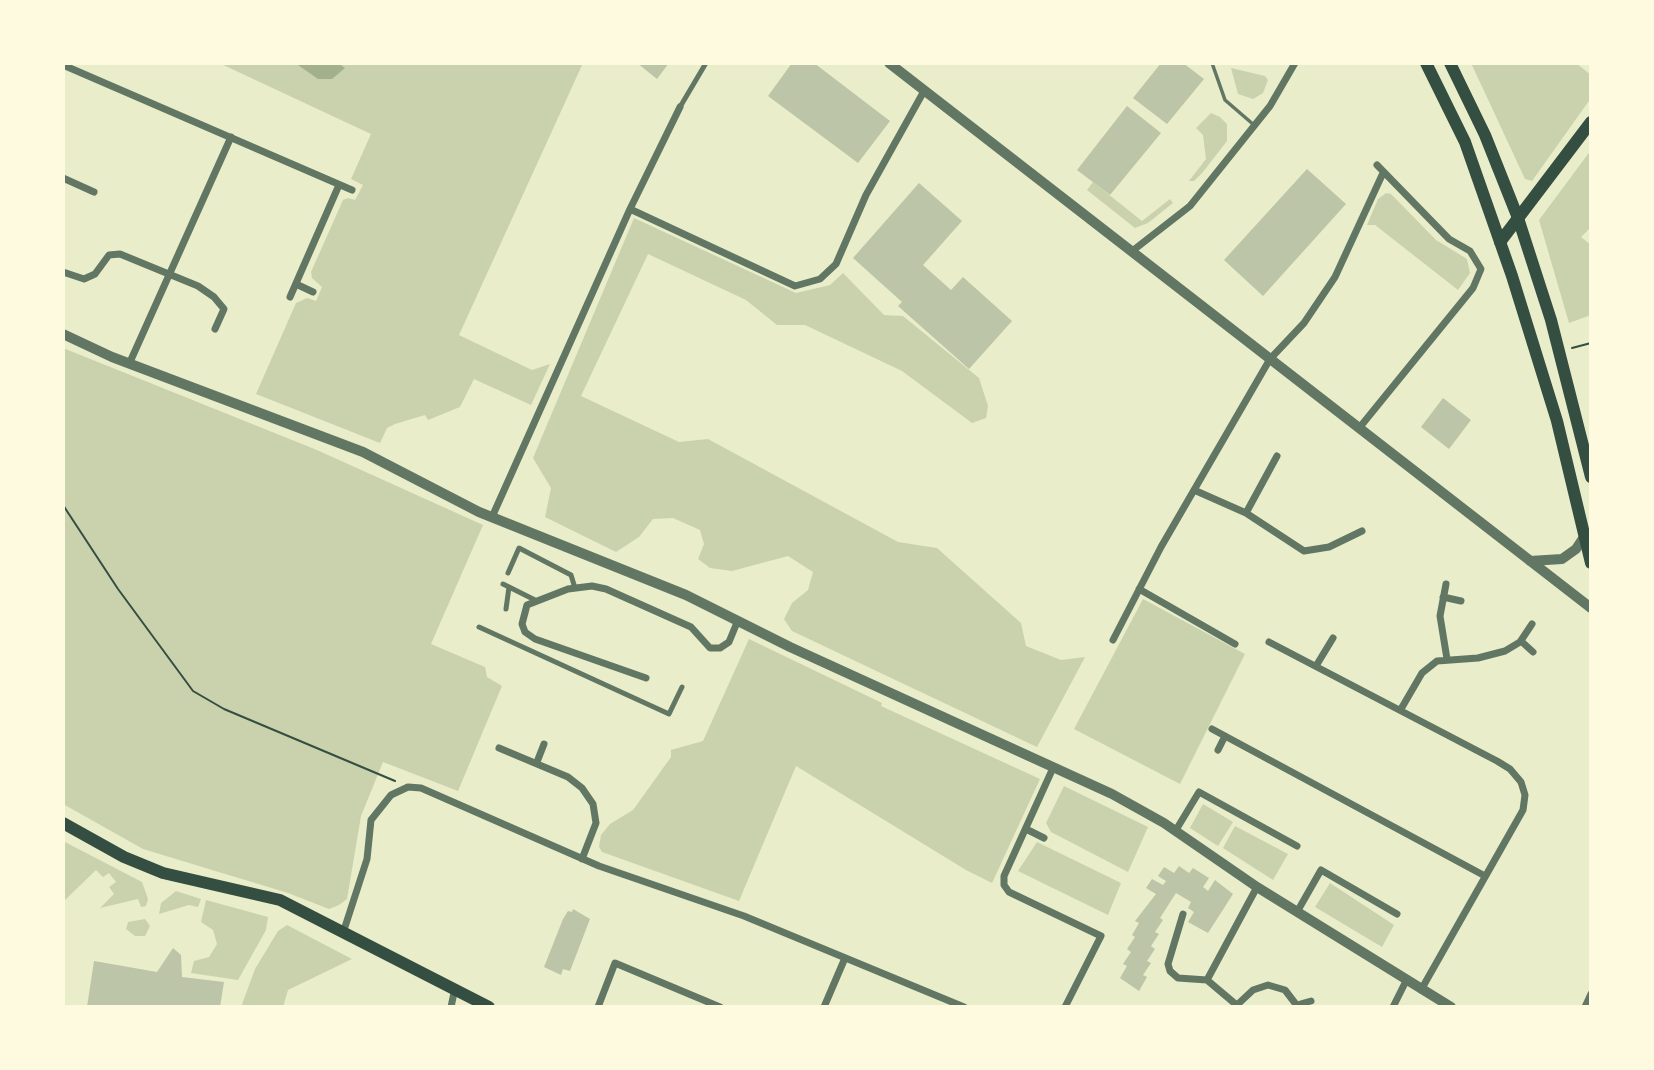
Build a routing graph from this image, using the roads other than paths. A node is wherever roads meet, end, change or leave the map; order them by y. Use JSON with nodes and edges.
{"nodes":[{"id":1,"x":706,"y":63,"type":"edge"},
{"id":2,"x":889,"y":63,"type":"edge"},
{"id":3,"x":1212,"y":63,"type":"edge"},
{"id":4,"x":1294,"y":63,"type":"edge"},
{"id":5,"x":1426,"y":63,"type":"edge"},
{"id":6,"x":1450,"y":63,"type":"edge"},
{"id":7,"x":63,"y":65,"type":"edge"},
{"id":8,"x":925,"y":91,"type":"junction"},
{"id":9,"x":680,"y":107,"type":"joint"},
{"id":10,"x":1591,"y":122,"type":"edge"},
{"id":11,"x":1254,"y":125,"type":"junction"},
{"id":12,"x":231,"y":137,"type":"junction"},
{"id":13,"x":1377,"y":165,"type":"dead end"},
{"id":14,"x":1383,"y":173,"type":"junction"},
{"id":15,"x":63,"y":178,"type":"edge"},
{"id":16,"x":340,"y":185,"type":"junction"},
{"id":17,"x":352,"y":190,"type":"dead end"},
{"id":18,"x":94,"y":192,"type":"dead end"},
{"id":19,"x":630,"y":209,"type":"junction"},
{"id":20,"x":1518,"y":218,"type":"junction"},
{"id":21,"x":1500,"y":242,"type":"junction"},
{"id":22,"x":1131,"y":252,"type":"junction"},
{"id":23,"x":63,"y":272,"type":"edge"},
{"id":24,"x":169,"y":274,"type":"junction"},
{"id":25,"x":296,"y":284,"type":"junction"},
{"id":26,"x":313,"y":292,"type":"dead end"},
{"id":27,"x":290,"y":297,"type":"dead end"},
{"id":28,"x":215,"y":329,"type":"dead end"},
{"id":29,"x":63,"y":334,"type":"edge"},
{"id":30,"x":1269,"y":359,"type":"junction"},
{"id":31,"x":130,"y":362,"type":"junction"},
{"id":32,"x":1360,"y":427,"type":"junction"},
{"id":33,"x":1277,"y":456,"type":"dead end"},
{"id":34,"x":1591,"y":477,"type":"edge"},
{"id":35,"x":1194,"y":490,"type":"junction"},
{"id":36,"x":1246,"y":513,"type":"junction"},
{"id":37,"x":492,"y":517,"type":"junction"},
{"id":38,"x":1362,"y":531,"type":"dead end"},
{"id":39,"x":1586,"y":534,"type":"junction"},
{"id":40,"x":1529,"y":561,"type":"junction"},
{"id":41,"x":1591,"y":563,"type":"edge"},
{"id":42,"x":508,"y":573,"type":"dead end"},
{"id":43,"x":1446,"y":584,"type":"dead end"},
{"id":44,"x":575,"y":588,"type":"junction"},
{"id":45,"x":1139,"y":589,"type":"junction"},
{"id":46,"x":1443,"y":597,"type":"junction"},
{"id":47,"x":535,"y":600,"type":"junction"},
{"id":48,"x":1461,"y":601,"type":"dead end"},
{"id":49,"x":506,"y":608,"type":"dead end"},
{"id":50,"x":1591,"y":608,"type":"edge"},
{"id":51,"x":738,"y":620,"type":"junction"},
{"id":52,"x":1532,"y":624,"type":"dead end"},
{"id":53,"x":479,"y":627,"type":"dead end"},
{"id":54,"x":1333,"y":638,"type":"dead end"},
{"id":55,"x":1113,"y":640,"type":"dead end"},
{"id":56,"x":1521,"y":641,"type":"junction"},
{"id":57,"x":1269,"y":642,"type":"dead end"},
{"id":58,"x":1235,"y":644,"type":"dead end"},
{"id":59,"x":1533,"y":652,"type":"dead end"},
{"id":60,"x":1447,"y":659,"type":"junction"},
{"id":61,"x":1316,"y":666,"type":"junction"},
{"id":62,"x":646,"y":678,"type":"dead end"},
{"id":63,"x":682,"y":687,"type":"dead end"},
{"id":64,"x":1401,"y":709,"type":"junction"},
{"id":65,"x":1212,"y":729,"type":"dead end"},
{"id":66,"x":1224,"y":736,"type":"junction"},
{"id":67,"x":544,"y":744,"type":"dead end"},
{"id":68,"x":499,"y":748,"type":"dead end"},
{"id":69,"x":1218,"y":750,"type":"dead end"},
{"id":70,"x":537,"y":762,"type":"junction"},
{"id":71,"x":1053,"y":768,"type":"junction"},
{"id":72,"x":63,"y":823,"type":"edge"},
{"id":73,"x":1026,"y":829,"type":"junction"},
{"id":74,"x":1176,"y":831,"type":"junction"},
{"id":75,"x":1044,"y":838,"type":"dead end"},
{"id":76,"x":1297,"y":846,"type":"dead end"},
{"id":77,"x":582,"y":859,"type":"junction"},
{"id":78,"x":1485,"y":876,"type":"junction"},
{"id":79,"x":1257,"y":887,"type":"junction"},
{"id":80,"x":1297,"y":912,"type":"junction"},
{"id":81,"x":1183,"y":914,"type":"dead end"},
{"id":82,"x":1398,"y":914,"type":"dead end"},
{"id":83,"x":343,"y":933,"type":"junction"},
{"id":84,"x":845,"y":958,"type":"junction"},
{"id":85,"x":1207,"y":979,"type":"junction"},
{"id":86,"x":1406,"y":981,"type":"junction"},
{"id":87,"x":455,"y":987,"type":"junction"},
{"id":88,"x":1421,"y":990,"type":"junction"},
{"id":89,"x":1591,"y":994,"type":"edge"},
{"id":90,"x":1311,"y":1001,"type":"dead end"},
{"id":91,"x":1238,"y":1006,"type":"edge"},
{"id":92,"x":1297,"y":1006,"type":"edge"},
{"id":93,"x":452,"y":1007,"type":"edge"},
{"id":94,"x":489,"y":1007,"type":"edge"},
{"id":95,"x":598,"y":1007,"type":"edge"},
{"id":96,"x":720,"y":1007,"type":"edge"},
{"id":97,"x":824,"y":1007,"type":"edge"},
{"id":98,"x":964,"y":1007,"type":"edge"},
{"id":99,"x":1065,"y":1007,"type":"edge"},
{"id":100,"x":1393,"y":1007,"type":"edge"},
{"id":101,"x":1451,"y":1007,"type":"edge"},
{"id":102,"x":1585,"y":1007,"type":"edge"}],
"edges":[{"from":1,"to":9,"type":"street"},
{"from":2,"to":8,"type":"street"},
{"from":3,"to":11,"type":"lane"},
{"from":4,"to":11,"type":"street"},
{"from":5,"to":21,"type":"main road"},
{"from":6,"to":20,"type":"main road"},
{"from":7,"to":12,"type":"street"},
{"from":8,"to":19,"type":"street"},
{"from":8,"to":22,"type":"street"},
{"from":9,"to":19,"type":"street"},
{"from":10,"to":20,"type":"main road"},
{"from":11,"to":22,"type":"street"},
{"from":12,"to":16,"type":"street"},
{"from":12,"to":24,"type":"street"},
{"from":13,"to":14,"type":"street"},
{"from":14,"to":30,"type":"street"},
{"from":14,"to":32,"type":"street"},
{"from":15,"to":18,"type":"street"},
{"from":16,"to":17,"type":"street"},
{"from":16,"to":25,"type":"street"},
{"from":19,"to":37,"type":"street"},
{"from":20,"to":21,"type":"main road"},
{"from":20,"to":34,"type":"main road"},
{"from":21,"to":39,"type":"main road"},
{"from":22,"to":30,"type":"street"},
{"from":23,"to":24,"type":"street"},
{"from":24,"to":28,"type":"street"},
{"from":24,"to":31,"type":"street"},
{"from":25,"to":26,"type":"street"},
{"from":25,"to":27,"type":"street"},
{"from":29,"to":31,"type":"street"},
{"from":30,"to":32,"type":"street"},
{"from":30,"to":35,"type":"street"},
{"from":31,"to":37,"type":"street"},
{"from":32,"to":40,"type":"street"},
{"from":33,"to":36,"type":"street"},
{"from":35,"to":36,"type":"street"},
{"from":35,"to":45,"type":"street"},
{"from":36,"to":38,"type":"street"},
{"from":37,"to":51,"type":"street"},
{"from":39,"to":40,"type":"street"},
{"from":39,"to":41,"type":"main road"},
{"from":40,"to":50,"type":"street"},
{"from":42,"to":44,"type":"street"},
{"from":43,"to":46,"type":"street"},
{"from":44,"to":47,"type":"street"},
{"from":44,"to":51,"type":"street"},
{"from":45,"to":55,"type":"street"},
{"from":45,"to":58,"type":"street"},
{"from":46,"to":48,"type":"street"},
{"from":46,"to":60,"type":"street"},
{"from":47,"to":49,"type":"street"},
{"from":47,"to":62,"type":"street"},
{"from":51,"to":71,"type":"street"},
{"from":52,"to":56,"type":"street"},
{"from":53,"to":63,"type":"street"},
{"from":54,"to":61,"type":"street"},
{"from":56,"to":59,"type":"street"},
{"from":56,"to":60,"type":"street"},
{"from":57,"to":61,"type":"street"},
{"from":60,"to":64,"type":"street"},
{"from":61,"to":64,"type":"street"},
{"from":64,"to":78,"type":"street"},
{"from":65,"to":66,"type":"street"},
{"from":66,"to":69,"type":"street"},
{"from":66,"to":78,"type":"street"},
{"from":67,"to":70,"type":"street"},
{"from":68,"to":70,"type":"street"},
{"from":70,"to":77,"type":"street"},
{"from":71,"to":73,"type":"street"},
{"from":71,"to":74,"type":"street"},
{"from":72,"to":83,"type":"main road"},
{"from":73,"to":75,"type":"street"},
{"from":73,"to":99,"type":"street"},
{"from":74,"to":76,"type":"street"},
{"from":74,"to":79,"type":"street"},
{"from":77,"to":83,"type":"street"},
{"from":77,"to":84,"type":"street"},
{"from":78,"to":88,"type":"street"},
{"from":79,"to":80,"type":"street"},
{"from":79,"to":85,"type":"street"},
{"from":80,"to":82,"type":"street"},
{"from":80,"to":86,"type":"street"},
{"from":81,"to":85,"type":"street"},
{"from":83,"to":87,"type":"main road"},
{"from":84,"to":97,"type":"street"},
{"from":84,"to":98,"type":"street"},
{"from":85,"to":91,"type":"street"},
{"from":86,"to":88,"type":"street"},
{"from":86,"to":100,"type":"street"},
{"from":87,"to":93,"type":"street"},
{"from":87,"to":94,"type":"main road"},
{"from":88,"to":101,"type":"street"},
{"from":89,"to":102,"type":"street"},
{"from":90,"to":92,"type":"street"},
{"from":91,"to":92,"type":"street"},
{"from":95,"to":96,"type":"street"}]}
